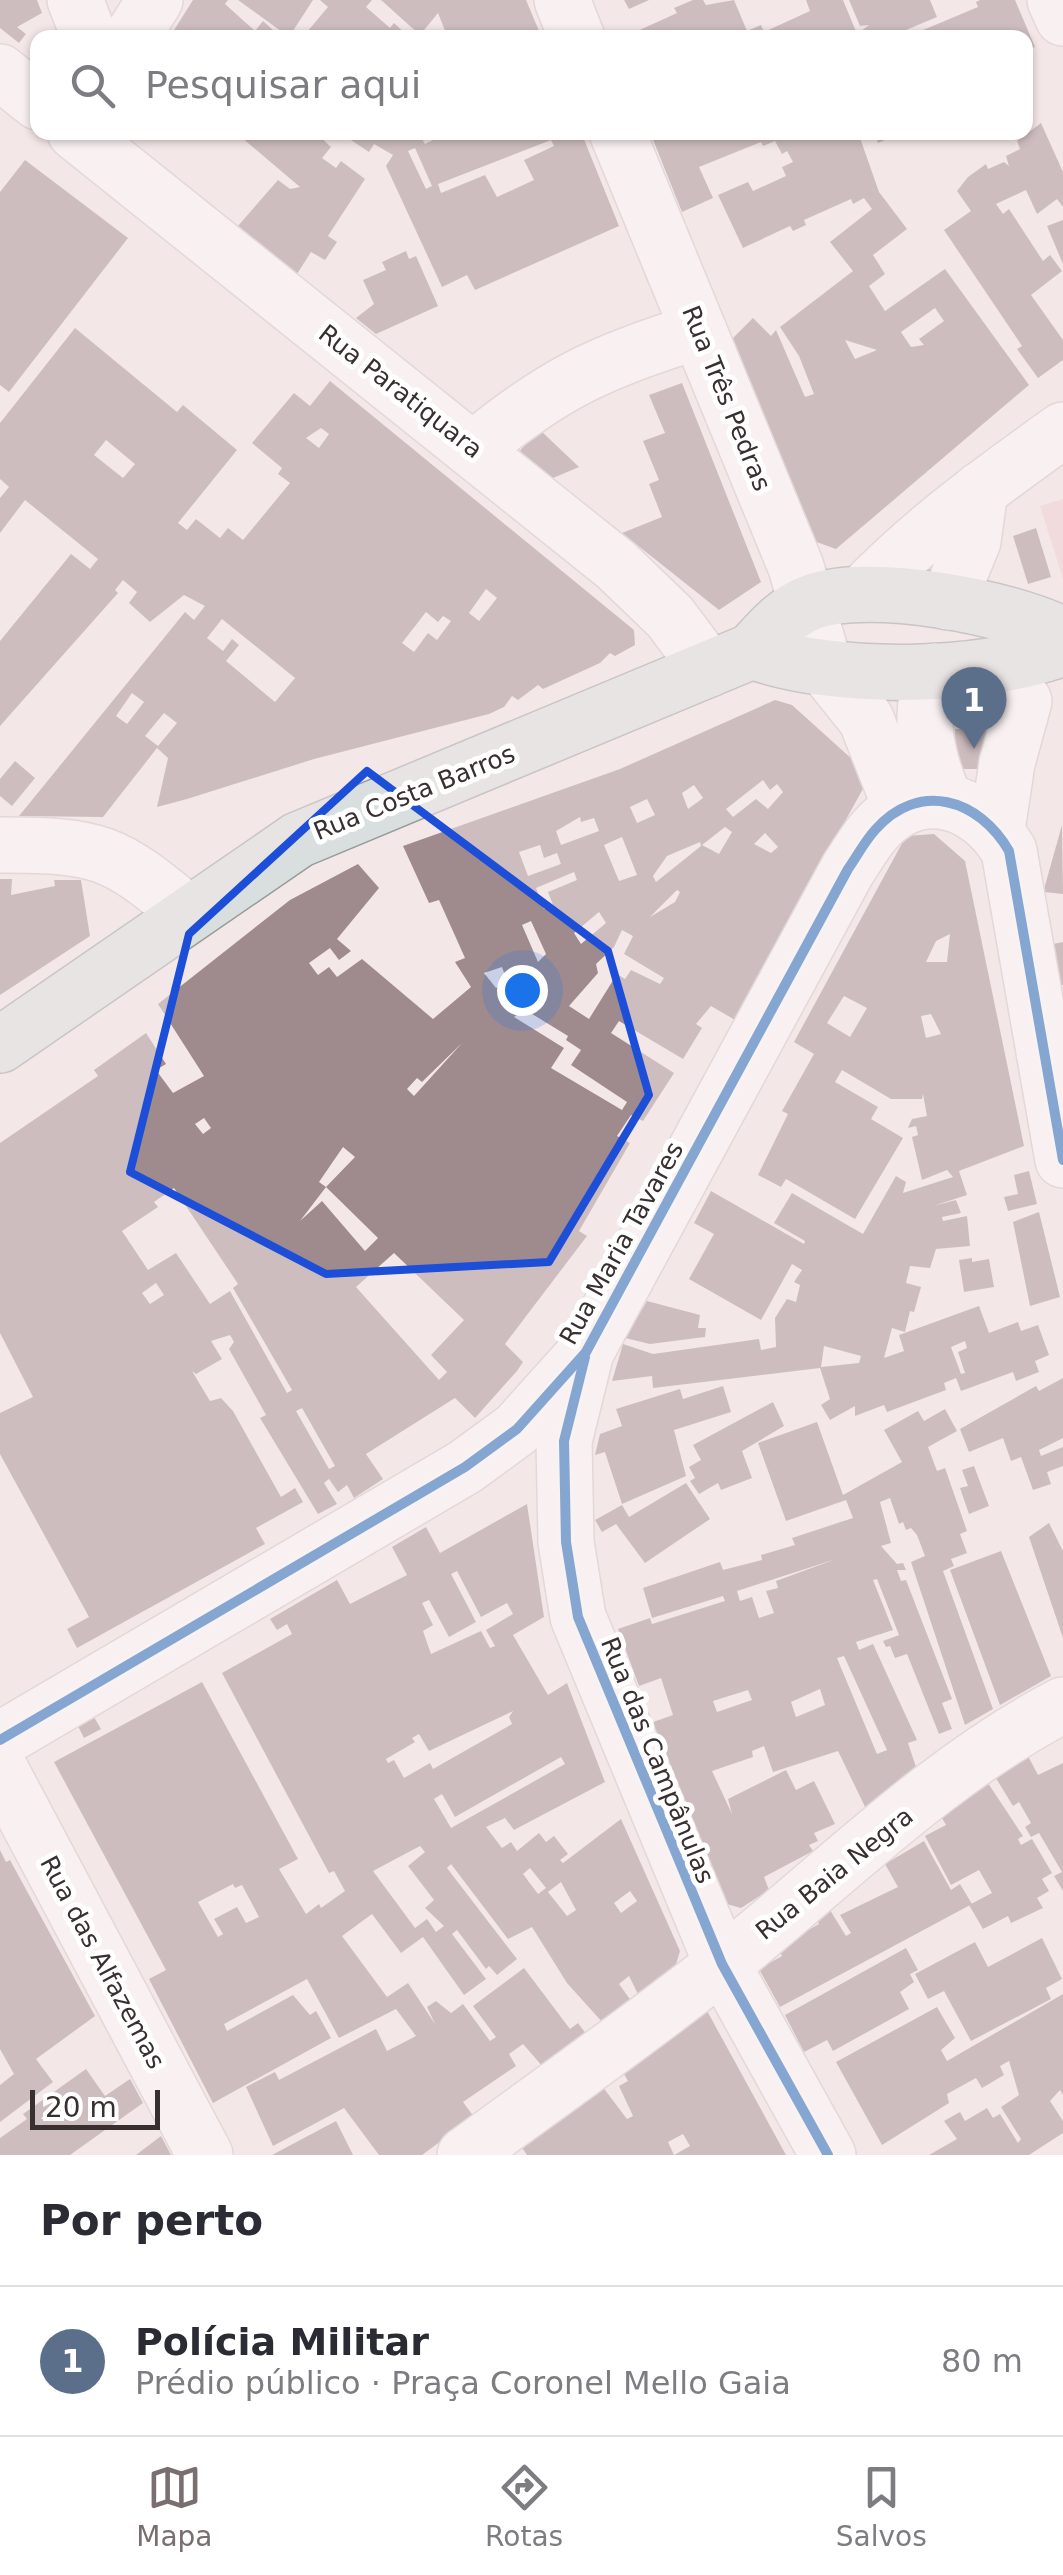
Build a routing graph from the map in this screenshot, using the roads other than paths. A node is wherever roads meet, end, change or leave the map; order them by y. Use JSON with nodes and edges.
{"nodes":[{"id":1,"x":75,"y":0,"type":"edge"},
{"id":2,"x":156,"y":0,"type":"edge"},
{"id":3,"x":562,"y":0,"type":"edge"},
{"id":4,"x":1055,"y":0,"type":"edge"},
{"id":5,"x":1063,"y":18,"type":"edge"},
{"id":6,"x":87,"y":30,"type":"edge"},
{"id":7,"x":137,"y":30,"type":"edge"},
{"id":8,"x":574,"y":30,"type":"edge"},
{"id":9,"x":0,"y":72,"type":"edge"},
{"id":10,"x":30,"y":96,"type":"edge"},
{"id":11,"x":85,"y":140,"type":"edge"},
{"id":12,"x":620,"y":140,"type":"edge"},
{"id":13,"x":699,"y":331,"type":"junction"},
{"id":14,"x":1063,"y":430,"type":"edge"},
{"id":15,"x":475,"y":448,"type":"junction"},
{"id":16,"x":980,"y":490,"type":"junction"},
{"id":17,"x":862,"y":594,"type":"junction"},
{"id":18,"x":948,"y":602,"type":"junction"},
{"id":19,"x":809,"y":603,"type":"junction"},
{"id":20,"x":1063,"y":635,"type":"edge"},
{"id":21,"x":1063,"y":648,"type":"edge"},
{"id":22,"x":731,"y":660,"type":"junction"},
{"id":23,"x":825,"y":668,"type":"junction"},
{"id":24,"x":934,"y":670,"type":"junction"},
{"id":25,"x":1024,"y":701,"type":"dead end"},
{"id":26,"x":922,"y":803,"type":"junction"},
{"id":27,"x":997,"y":830,"type":"junction"},
{"id":28,"x":0,"y":845,"type":"edge"},
{"id":29,"x":189,"y":914,"type":"junction"},
{"id":30,"x":0,"y":1045,"type":"edge"},
{"id":31,"x":1063,"y":1160,"type":"edge"},
{"id":32,"x":586,"y":1352,"type":"junction"},
{"id":33,"x":1063,"y":1705,"type":"edge"},
{"id":34,"x":0,"y":1740,"type":"edge"},
{"id":35,"x":0,"y":1769,"type":"edge"},
{"id":36,"x":722,"y":1964,"type":"junction"},
{"id":37,"x":206,"y":2155,"type":"edge"},
{"id":38,"x":465,"y":2155,"type":"edge"},
{"id":39,"x":828,"y":2155,"type":"edge"}],
"edges":[{"from":1,"to":6,"type":"street"},
{"from":2,"to":7,"type":"street"},
{"from":3,"to":8,"type":"street"},
{"from":4,"to":5,"type":"street"},
{"from":9,"to":10,"type":"street"},
{"from":11,"to":15,"type":"street","name":"Rua Paratiquara"},
{"from":12,"to":13,"type":"street","name":"Rua Três Pedras"},
{"from":13,"to":15,"type":"street"},
{"from":13,"to":19,"type":"street","name":"Rua Três Pedras"},
{"from":14,"to":16,"type":"street"},
{"from":15,"to":22,"type":"street","name":"Rua Paratiquara"},
{"from":16,"to":17,"type":"street"},
{"from":16,"to":18,"type":"street"},
{"from":17,"to":18,"type":"main road","name":"Rua Costa Barros"},
{"from":17,"to":19,"type":"main road","name":"Rua Costa Barros"},
{"from":18,"to":20,"type":"main road","name":"Rua Costa Barros"},
{"from":18,"to":23,"type":"main road"},
{"from":19,"to":22,"type":"main road","name":"Rua Costa Barros"},
{"from":19,"to":23,"type":"street","name":"Rua Três Pedras"},
{"from":21,"to":24,"type":"main road"},
{"from":22,"to":23,"type":"main road"},
{"from":22,"to":29,"type":"main road","name":"Rua Costa Barros"},
{"from":23,"to":24,"type":"main road"},
{"from":23,"to":26,"type":"street"},
{"from":24,"to":26,"type":"street"},
{"from":25,"to":27,"type":"street"},
{"from":26,"to":27,"type":"street"},
{"from":26,"to":32,"type":"street","name":"Rua Maria Tavares"},
{"from":27,"to":31,"type":"street"},
{"from":28,"to":29,"type":"street"},
{"from":29,"to":30,"type":"main road","name":"Rua Costa Barros"},
{"from":32,"to":34,"type":"street","name":"Rua Maria Tavares"},
{"from":32,"to":36,"type":"street","name":"Rua das Campânulas"},
{"from":33,"to":36,"type":"street","name":"Rua Baia Negra"},
{"from":35,"to":37,"type":"street","name":"Rua das Alfazemas"},
{"from":36,"to":38,"type":"street","name":"Rua Baia Negra"},
{"from":36,"to":39,"type":"street","name":"Rua das Campânulas"}]}
